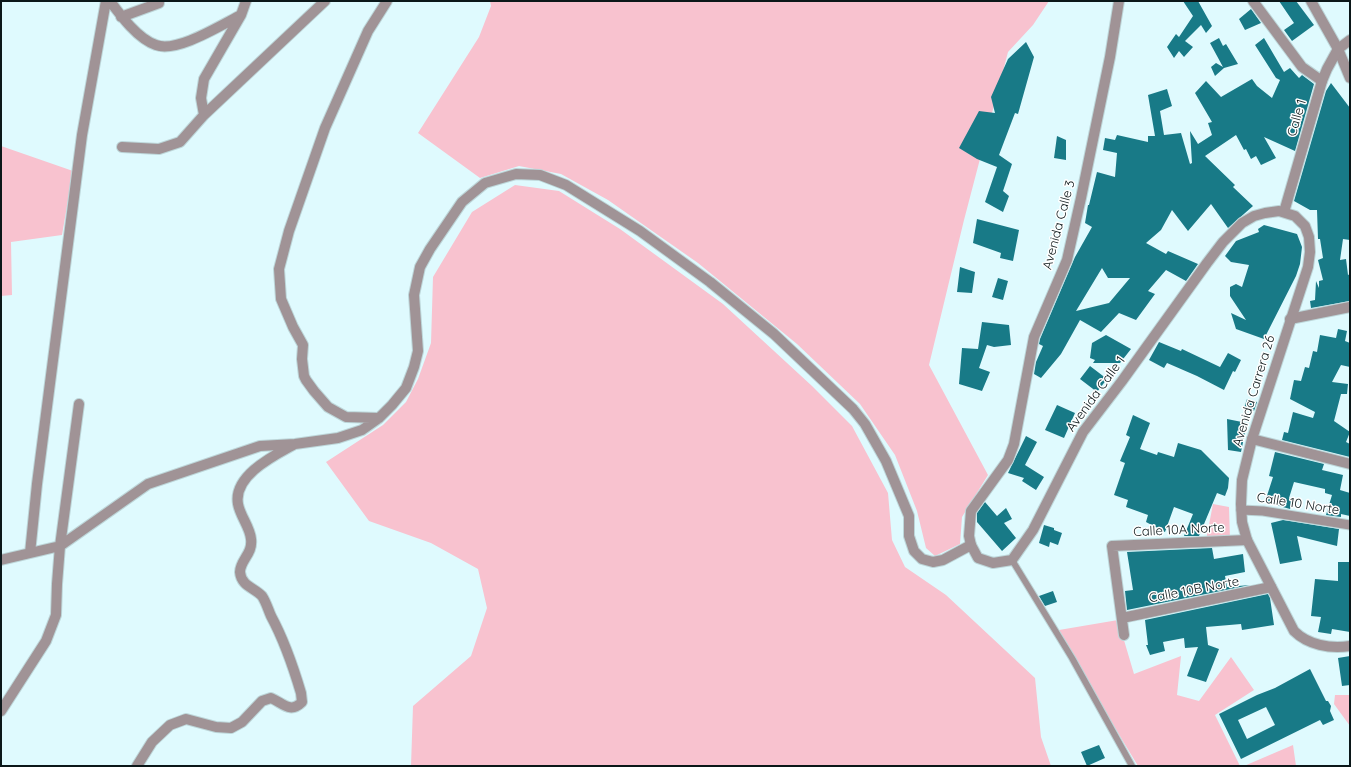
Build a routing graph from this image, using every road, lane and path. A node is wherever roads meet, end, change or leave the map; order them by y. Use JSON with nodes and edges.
{"nodes":[{"id":1,"x":106,"y":1,"type":"edge"},
{"id":2,"x":110,"y":1,"type":"edge"},
{"id":3,"x":246,"y":1,"type":"edge"},
{"id":4,"x":325,"y":1,"type":"edge"},
{"id":5,"x":387,"y":1,"type":"edge"},
{"id":6,"x":1119,"y":1,"type":"edge"},
{"id":7,"x":1253,"y":1,"type":"edge"},
{"id":8,"x":1311,"y":1,"type":"edge"},
{"id":9,"x":159,"y":2,"type":"edge"},
{"id":10,"x":241,"y":15,"type":"junction"},
{"id":11,"x":121,"y":17,"type":"junction"},
{"id":12,"x":1350,"y":40,"type":"edge"},
{"id":13,"x":1338,"y":49,"type":"junction"},
{"id":14,"x":1350,"y":78,"type":"edge"},
{"id":15,"x":1322,"y":81,"type":"junction"},
{"id":16,"x":204,"y":115,"type":"junction"},
{"id":17,"x":122,"y":147,"type":"dead end"},
{"id":18,"x":1284,"y":212,"type":"junction"},
{"id":19,"x":1350,"y":307,"type":"edge"},
{"id":20,"x":1290,"y":319,"type":"junction"},
{"id":21,"x":79,"y":404,"type":"dead end"},
{"id":22,"x":379,"y":418,"type":"junction"},
{"id":23,"x":1252,"y":439,"type":"junction"},
{"id":24,"x":295,"y":444,"type":"junction"},
{"id":25,"x":1350,"y":464,"type":"edge"},
{"id":26,"x":1241,"y":510,"type":"junction"},
{"id":27,"x":1350,"y":525,"type":"edge"},
{"id":28,"x":1247,"y":540,"type":"junction"},
{"id":29,"x":971,"y":545,"type":"junction"},
{"id":30,"x":60,"y":546,"type":"junction"},
{"id":31,"x":30,"y":553,"type":"junction"},
{"id":32,"x":1,"y":560,"type":"edge"},
{"id":33,"x":1012,"y":560,"type":"junction"},
{"id":34,"x":1271,"y":587,"type":"junction"},
{"id":35,"x":1122,"y":618,"type":"junction"},
{"id":36,"x":1124,"y":635,"type":"dead end"},
{"id":37,"x":1350,"y":646,"type":"edge"},
{"id":38,"x":1,"y":711,"type":"edge"},
{"id":39,"x":137,"y":766,"type":"edge"},
{"id":40,"x":1132,"y":766,"type":"edge"}],
"edges":[{"from":1,"to":31,"type":"street"},
{"from":2,"to":11,"type":"street"},
{"from":3,"to":10,"type":"street"},
{"from":4,"to":16,"type":"street"},
{"from":5,"to":22,"type":"street"},
{"from":6,"to":29,"type":"street","name":"Avenida Calle 3"},
{"from":7,"to":15,"type":"street"},
{"from":8,"to":13,"type":"street"},
{"from":9,"to":11,"type":"street"},
{"from":10,"to":11,"type":"street"},
{"from":10,"to":16,"type":"street"},
{"from":12,"to":13,"type":"street","name":"Calle 1"},
{"from":13,"to":14,"type":"street"},
{"from":13,"to":15,"type":"street","name":"Calle 1"},
{"from":15,"to":18,"type":"street","name":"Calle 1"},
{"from":16,"to":17,"type":"street"},
{"from":18,"to":20,"type":"street","name":"Avenida Carrera 26"},
{"from":18,"to":33,"type":"street","name":"Avenida Calle 1"},
{"from":19,"to":20,"type":"street"},
{"from":20,"to":23,"type":"street","name":"Avenida Carrera 26"},
{"from":21,"to":30,"type":"street"},
{"from":22,"to":24,"type":"street"},
{"from":22,"to":29,"type":"street"},
{"from":23,"to":25,"type":"street"},
{"from":23,"to":26,"type":"street","name":"Avenida Carrera 26"},
{"from":24,"to":30,"type":"street"},
{"from":24,"to":39,"type":"street"},
{"from":26,"to":27,"type":"street","name":"Calle 10 Norte"},
{"from":26,"to":28,"type":"street","name":"Avenida Carrera 26"},
{"from":28,"to":34,"type":"street","name":"Avenida Carrera 26"},
{"from":28,"to":35,"type":"street","name":"Calle 10A Norte"},
{"from":29,"to":33,"type":"street"},
{"from":30,"to":31,"type":"street"},
{"from":30,"to":38,"type":"street"},
{"from":31,"to":32,"type":"street"},
{"from":33,"to":40,"type":"lane"},
{"from":34,"to":35,"type":"street","name":"Calle 10B Norte"},
{"from":34,"to":37,"type":"street","name":"Avenida Carrera 26"},
{"from":35,"to":36,"type":"street"}]}
